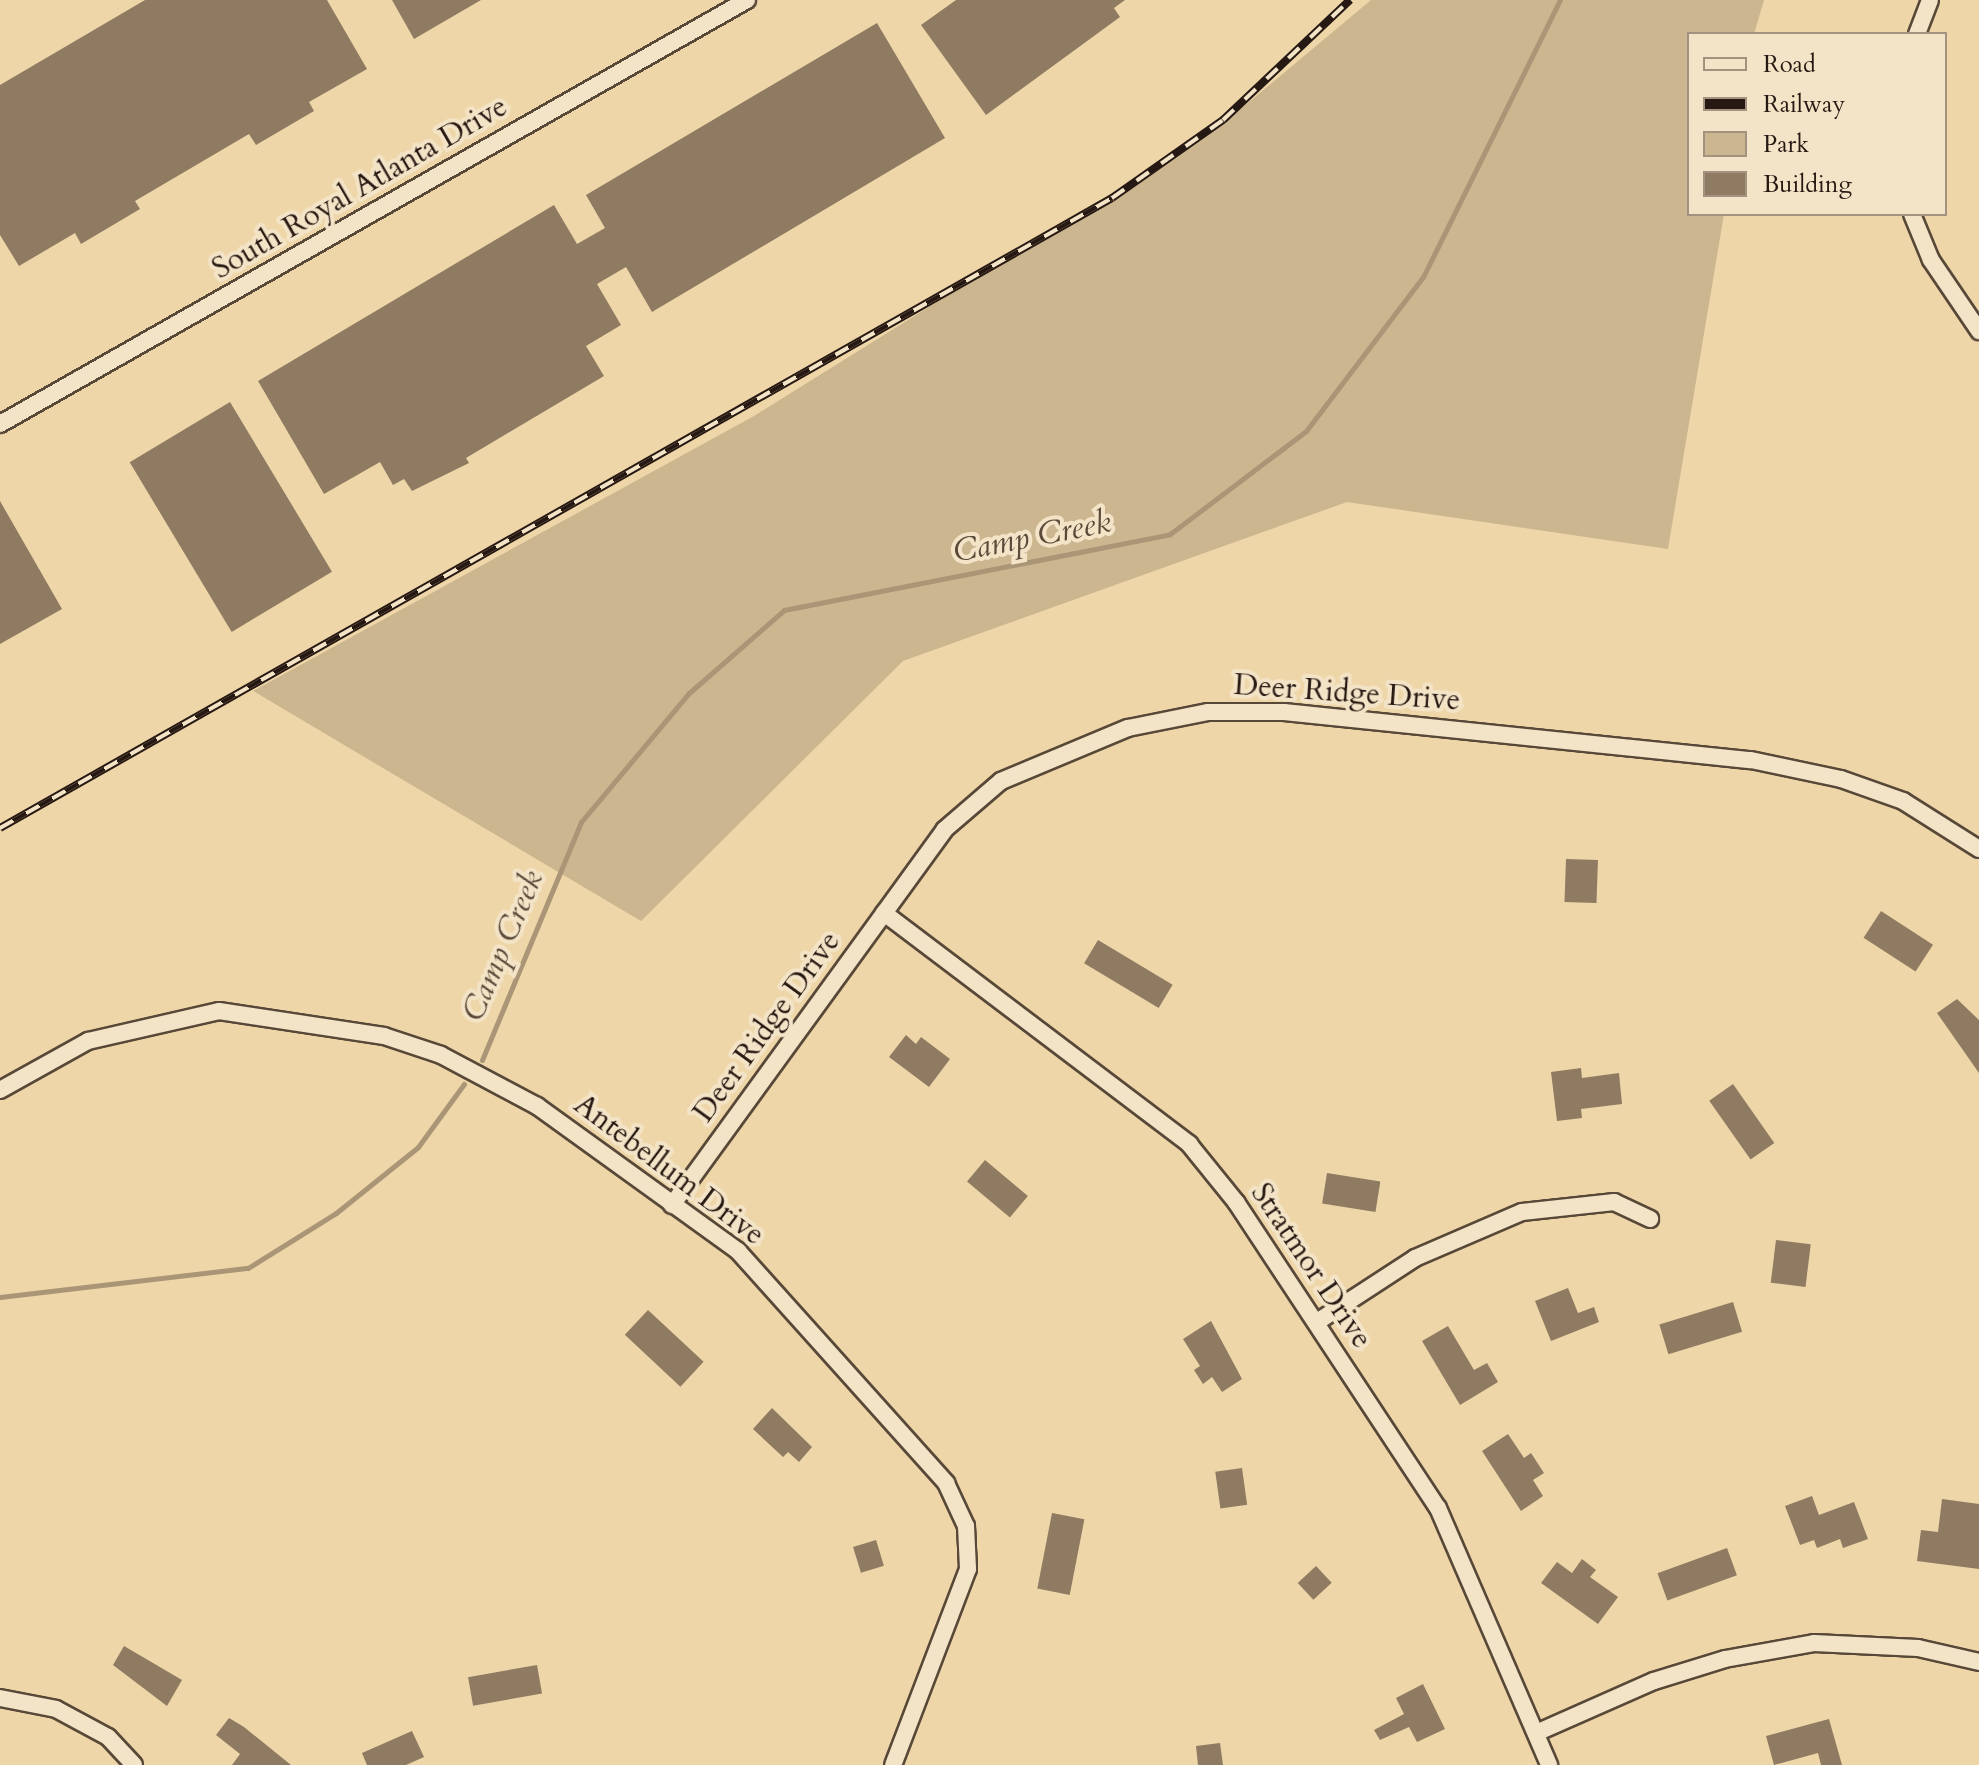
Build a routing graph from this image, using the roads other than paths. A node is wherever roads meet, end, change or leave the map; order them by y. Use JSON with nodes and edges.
{"nodes":[{"id":1,"x":747,"y":0,"type":"edge"},
{"id":2,"x":1930,"y":0,"type":"edge"},
{"id":3,"x":1918,"y":32,"type":"edge"},
{"id":4,"x":1913,"y":216,"type":"edge"},
{"id":5,"x":1979,"y":331,"type":"edge"},
{"id":6,"x":0,"y":424,"type":"edge"},
{"id":7,"x":1979,"y":849,"type":"edge"},
{"id":8,"x":884,"y":913,"type":"junction"},
{"id":9,"x":0,"y":1090,"type":"edge"},
{"id":10,"x":672,"y":1205,"type":"junction"},
{"id":11,"x":1650,"y":1219,"type":"dead end"},
{"id":12,"x":1317,"y":1322,"type":"junction"},
{"id":13,"x":1979,"y":1662,"type":"edge"},
{"id":14,"x":0,"y":1698,"type":"edge"},
{"id":15,"x":1536,"y":1733,"type":"junction"},
{"id":16,"x":134,"y":1765,"type":"edge"},
{"id":17,"x":893,"y":1765,"type":"edge"},
{"id":18,"x":1549,"y":1765,"type":"edge"}],
"edges":[{"from":1,"to":6,"type":"street","name":"South Royal Atlanta Drive"},
{"from":2,"to":3,"type":"street"},
{"from":4,"to":5,"type":"street"},
{"from":7,"to":8,"type":"street","name":"Deer Ridge Drive"},
{"from":8,"to":10,"type":"street","name":"Deer Ridge Drive"},
{"from":8,"to":12,"type":"street","name":"Stratmor Drive"},
{"from":9,"to":10,"type":"street","name":"Antebellum Drive"},
{"from":10,"to":17,"type":"street","name":"Antebellum Drive"},
{"from":11,"to":12,"type":"street"},
{"from":12,"to":15,"type":"street","name":"Stratmor Drive"},
{"from":13,"to":15,"type":"street"},
{"from":14,"to":16,"type":"street"},
{"from":15,"to":18,"type":"street","name":"Stratmor Drive"}]}
